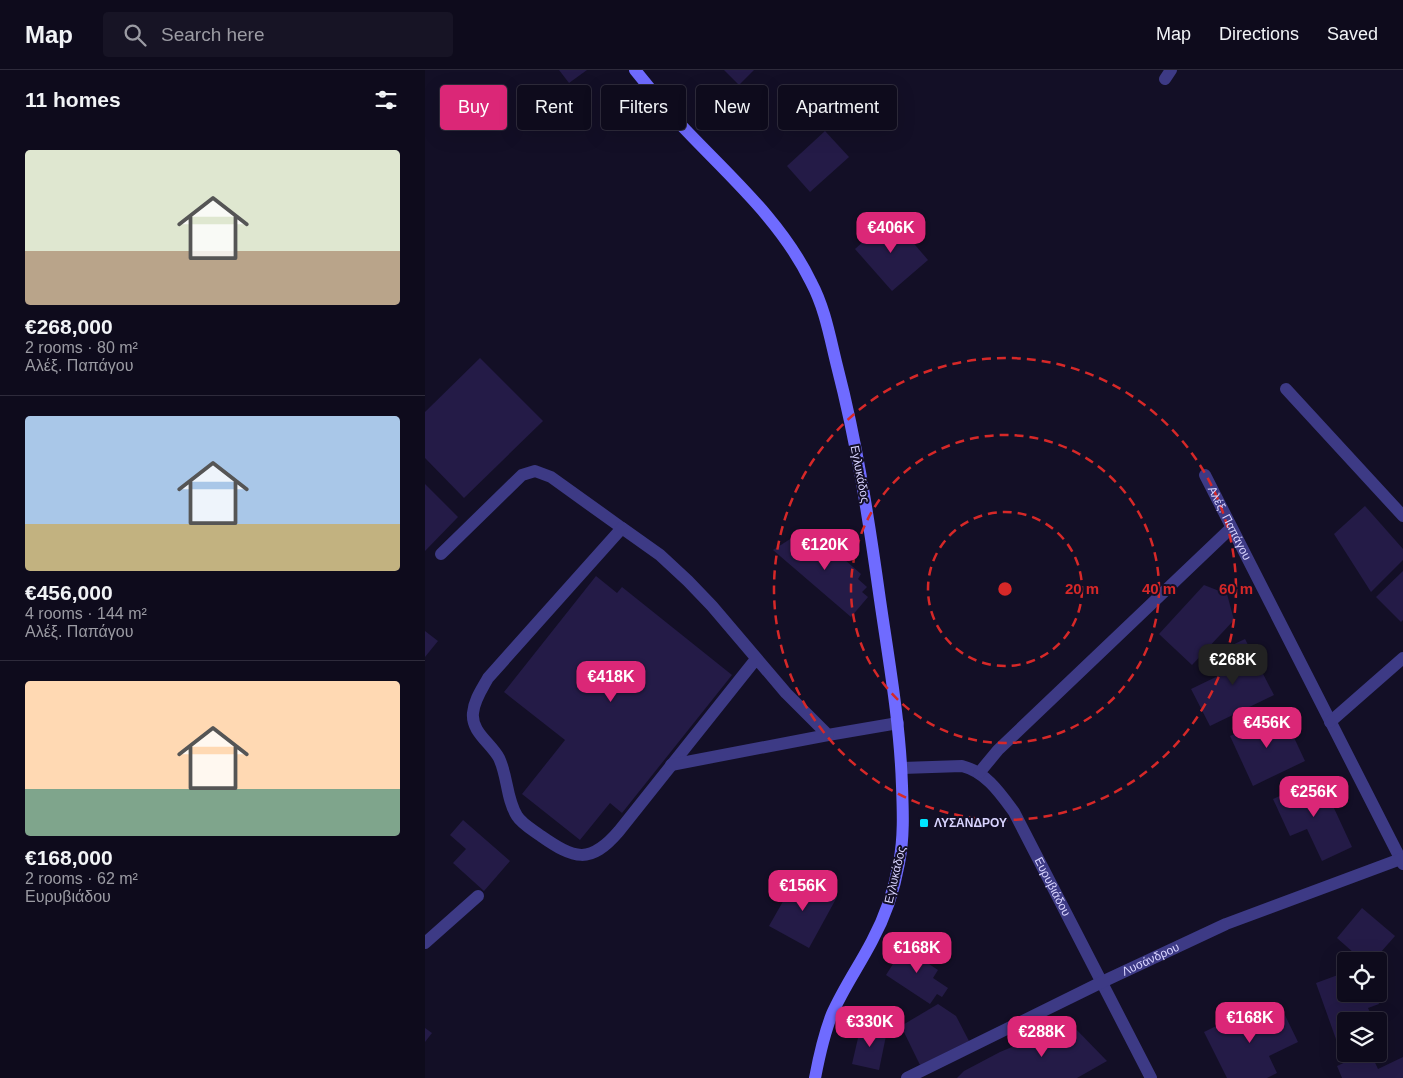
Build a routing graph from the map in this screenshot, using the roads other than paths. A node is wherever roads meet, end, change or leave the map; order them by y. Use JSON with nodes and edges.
{"nodes":[{"id":1,"x":635,"y":70,"type":"edge"},
{"id":2,"x":1286,"y":389,"type":"dead end"},
{"id":3,"x":1205,"y":475,"type":"dead end"},
{"id":4,"x":1403,"y":516,"type":"edge"},
{"id":5,"x":622,"y":528,"type":"junction"},
{"id":6,"x":1231,"y":528,"type":"junction"},
{"id":7,"x":441,"y":554,"type":"dead end"},
{"id":8,"x":1403,"y":658,"type":"edge"},
{"id":9,"x":756,"y":659,"type":"junction"},
{"id":10,"x":1330,"y":722,"type":"junction"},
{"id":11,"x":898,"y":723,"type":"junction"},
{"id":12,"x":828,"y":736,"type":"junction"},
{"id":13,"x":671,"y":766,"type":"junction"},
{"id":14,"x":902,"y":768,"type":"junction"},
{"id":15,"x":979,"y":773,"type":"junction"},
{"id":16,"x":1402,"y":860,"type":"edge"},
{"id":17,"x":478,"y":896,"type":"dead end"},
{"id":18,"x":425,"y":943,"type":"edge"},
{"id":19,"x":1102,"y":982,"type":"junction"},
{"id":20,"x":815,"y":1078,"type":"edge"},
{"id":21,"x":907,"y":1078,"type":"edge"},
{"id":22,"x":1151,"y":1078,"type":"edge"}],
"edges":[{"from":1,"to":11,"type":"main road","name":"Εγλυκάδος"},
{"from":2,"to":4,"type":"street"},
{"from":3,"to":6,"type":"street","name":"Αλέξ. Παπάγου"},
{"from":5,"to":7,"type":"street"},
{"from":5,"to":9,"type":"street"},
{"from":5,"to":13,"type":"street"},
{"from":6,"to":10,"type":"street","name":"Αλέξ. Παπάγου"},
{"from":6,"to":15,"type":"street"},
{"from":8,"to":10,"type":"street"},
{"from":9,"to":12,"type":"street"},
{"from":9,"to":13,"type":"street"},
{"from":10,"to":16,"type":"street","name":"Αλέξ. Παπάγου"},
{"from":11,"to":12,"type":"street"},
{"from":11,"to":14,"type":"main road","name":"Εγλυκάδος"},
{"from":12,"to":13,"type":"street"},
{"from":14,"to":15,"type":"street","name":"Ευρυβιάδου"},
{"from":14,"to":20,"type":"main road","name":"Εγλυκάδος"},
{"from":15,"to":19,"type":"street","name":"Ευρυβιάδου"},
{"from":16,"to":19,"type":"street","name":"Λυσάνδρου"},
{"from":17,"to":18,"type":"street"},
{"from":19,"to":21,"type":"street","name":"Λυσάνδρου"},
{"from":19,"to":22,"type":"street","name":"Ευρυβιάδου"}]}
